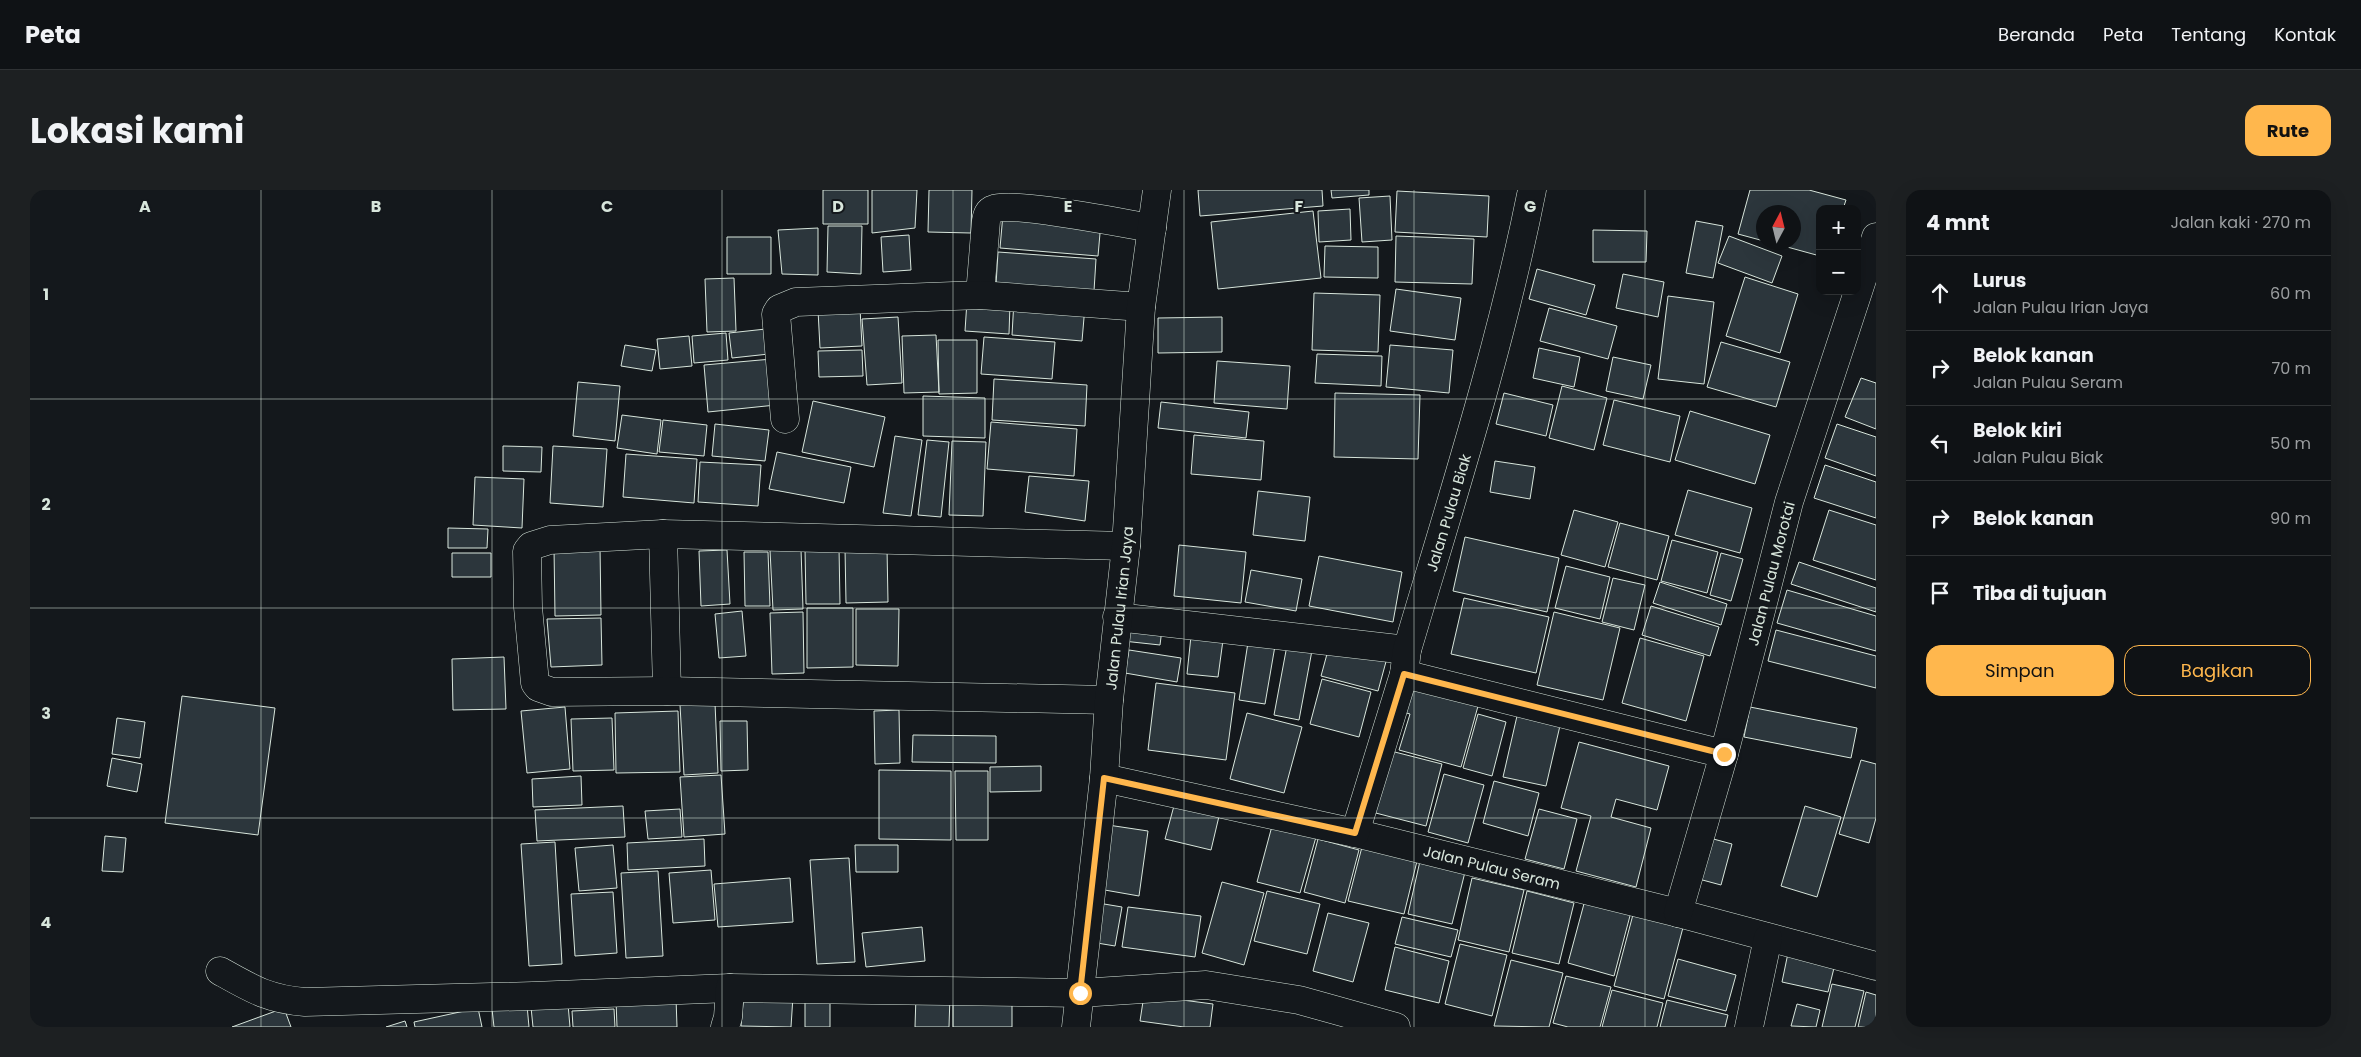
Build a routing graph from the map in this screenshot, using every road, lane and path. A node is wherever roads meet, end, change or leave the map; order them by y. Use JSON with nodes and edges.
{"nodes":[{"id":1,"x":1157,"y":190,"type":"edge"},
{"id":2,"x":1532,"y":190,"type":"edge"},
{"id":3,"x":1152,"y":228,"type":"junction"},
{"id":4,"x":1876,"y":237,"type":"edge"},
{"id":5,"x":980,"y":295,"type":"junction"},
{"id":6,"x":1141,"y":307,"type":"junction"},
{"id":7,"x":785,"y":419,"type":"dead end"},
{"id":8,"x":662,"y":534,"type":"junction"},
{"id":9,"x":1126,"y":546,"type":"junction"},
{"id":10,"x":1117,"y":617,"type":"junction"},
{"id":11,"x":1405,"y":662,"type":"junction"},
{"id":12,"x":666,"y":691,"type":"junction"},
{"id":13,"x":1109,"y":700,"type":"junction"},
{"id":14,"x":1724,"y":754,"type":"junction"},
{"id":15,"x":1104,"y":778,"type":"junction"},
{"id":16,"x":1355,"y":833,"type":"junction"},
{"id":17,"x":1678,"y":914,"type":"junction"},
{"id":18,"x":1768,"y":938,"type":"junction"},
{"id":19,"x":1876,"y":966,"type":"edge"},
{"id":20,"x":220,"y":971,"type":"dead end"},
{"id":21,"x":730,"y":988,"type":"junction"},
{"id":22,"x":1080,"y":993,"type":"junction"},
{"id":23,"x":725,"y":1027,"type":"edge"},
{"id":24,"x":1076,"y":1027,"type":"edge"},
{"id":25,"x":1396,"y":1027,"type":"edge"},
{"id":26,"x":1749,"y":1027,"type":"edge"}],
"edges":[{"from":1,"to":3,"type":"street","name":"Jalan Pulau Irian Jaya"},
{"from":2,"to":11,"type":"street","name":"Jalan Pulau Biak"},
{"from":3,"to":5,"type":"street"},
{"from":3,"to":6,"type":"street","name":"Jalan Pulau Irian Jaya"},
{"from":4,"to":14,"type":"street","name":"Jalan Pulau Morotai"},
{"from":5,"to":6,"type":"street"},
{"from":5,"to":7,"type":"street"},
{"from":6,"to":9,"type":"street","name":"Jalan Pulau Irian Jaya"},
{"from":8,"to":9,"type":"street"},
{"from":8,"to":12,"type":"street"},
{"from":8,"to":12,"type":"street"},
{"from":9,"to":10,"type":"street","name":"Jalan Pulau Irian Jaya"},
{"from":10,"to":11,"type":"street"},
{"from":10,"to":13,"type":"street","name":"Jalan Pulau Irian Jaya"},
{"from":11,"to":14,"type":"street"},
{"from":11,"to":16,"type":"street","name":"Jalan Pulau Biak"},
{"from":12,"to":13,"type":"street"},
{"from":13,"to":15,"type":"street","name":"Jalan Pulau Irian Jaya"},
{"from":14,"to":17,"type":"street","name":"Jalan Pulau Morotai"},
{"from":15,"to":16,"type":"street","name":"Jalan Pulau Seram"},
{"from":15,"to":22,"type":"street","name":"Jalan Pulau Irian Jaya"},
{"from":16,"to":17,"type":"street","name":"Jalan Pulau Seram"},
{"from":17,"to":18,"type":"street","name":"Jalan Pulau Seram"},
{"from":18,"to":19,"type":"street","name":"Jalan Pulau Seram"},
{"from":18,"to":26,"type":"street"},
{"from":20,"to":21,"type":"street"},
{"from":21,"to":22,"type":"street"},
{"from":21,"to":23,"type":"street"},
{"from":22,"to":24,"type":"street","name":"Jalan Pulau Irian Jaya"},
{"from":22,"to":25,"type":"street"}]}
